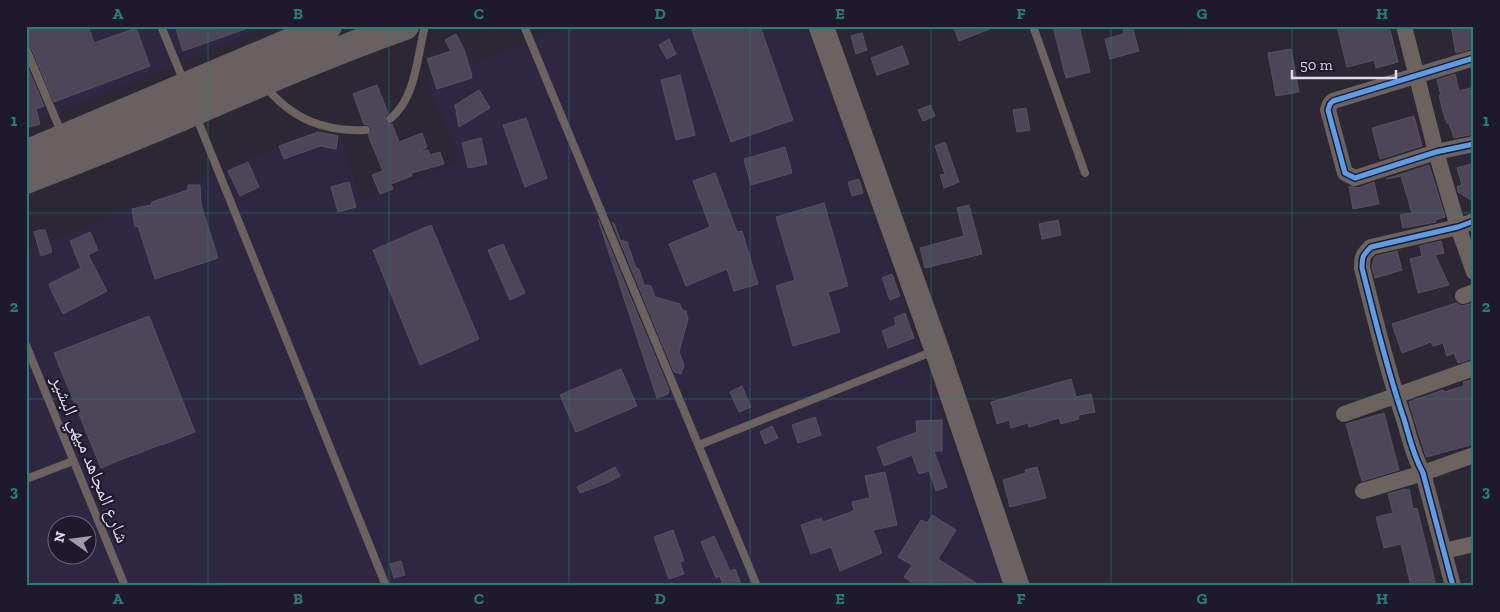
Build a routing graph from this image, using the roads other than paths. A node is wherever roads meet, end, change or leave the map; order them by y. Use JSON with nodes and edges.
{"nodes":[{"id":1,"x":161,"y":26,"type":"edge"},
{"id":2,"x":405,"y":26,"type":"edge"},
{"id":3,"x":425,"y":26,"type":"edge"},
{"id":4,"x":524,"y":26,"type":"edge"},
{"id":5,"x":1033,"y":26,"type":"edge"},
{"id":6,"x":1404,"y":26,"type":"edge"},
{"id":7,"x":821,"y":28,"type":"edge"},
{"id":8,"x":314,"y":29,"type":"edge"},
{"id":9,"x":382,"y":31,"type":"edge"},
{"id":10,"x":26,"y":49,"type":"edge"},
{"id":11,"x":1474,"y":58,"type":"edge"},
{"id":12,"x":255,"y":72,"type":"junction"},
{"id":13,"x":1418,"y":76,"type":"junction"},
{"id":14,"x":190,"y":99,"type":"junction"},
{"id":15,"x":390,"y":119,"type":"dead end"},
{"id":16,"x":366,"y":130,"type":"dead end"},
{"id":17,"x":64,"y":138,"type":"junction"},
{"id":18,"x":95,"y":139,"type":"junction"},
{"id":19,"x":1474,"y":144,"type":"edge"},
{"id":20,"x":1436,"y":152,"type":"junction"},
{"id":21,"x":26,"y":154,"type":"edge"},
{"id":22,"x":1085,"y":173,"type":"dead end"},
{"id":23,"x":26,"y":180,"type":"edge"},
{"id":24,"x":1466,"y":224,"type":"edge"},
{"id":25,"x":1474,"y":272,"type":"edge"},
{"id":26,"x":26,"y":346,"type":"edge"},
{"id":27,"x":937,"y":350,"type":"junction"},
{"id":28,"x":1474,"y":368,"type":"edge"},
{"id":29,"x":1396,"y":396,"type":"junction"},
{"id":30,"x":1344,"y":414,"type":"dead end"},
{"id":31,"x":699,"y":445,"type":"junction"},
{"id":32,"x":1474,"y":455,"type":"edge"},
{"id":33,"x":73,"y":461,"type":"junction"},
{"id":34,"x":1422,"y":473,"type":"junction"},
{"id":35,"x":26,"y":479,"type":"edge"},
{"id":36,"x":1363,"y":491,"type":"dead end"},
{"id":37,"x":1474,"y":544,"type":"edge"},
{"id":38,"x":1444,"y":551,"type":"junction"},
{"id":39,"x":125,"y":586,"type":"edge"},
{"id":40,"x":386,"y":586,"type":"edge"},
{"id":41,"x":758,"y":586,"type":"edge"},
{"id":42,"x":1017,"y":586,"type":"edge"},
{"id":43,"x":1453,"y":586,"type":"edge"}],
"edges":[{"from":1,"to":14,"type":"lane"},
{"from":2,"to":9,"type":"highway"},
{"from":3,"to":15,"type":"lane"},
{"from":4,"to":31,"type":"lane"},
{"from":5,"to":22,"type":"lane"},
{"from":6,"to":13,"type":"street"},
{"from":7,"to":27,"type":"main road"},
{"from":8,"to":12,"type":"highway"},
{"from":9,"to":12,"type":"highway"},
{"from":10,"to":17,"type":"lane"},
{"from":11,"to":13,"type":"street"},
{"from":12,"to":14,"type":"highway"},
{"from":12,"to":16,"type":"lane"},
{"from":13,"to":20,"type":"street"},
{"from":13,"to":20,"type":"street"},
{"from":14,"to":18,"type":"highway"},
{"from":14,"to":40,"type":"lane"},
{"from":17,"to":18,"type":"highway"},
{"from":17,"to":21,"type":"highway"},
{"from":18,"to":23,"type":"highway"},
{"from":19,"to":20,"type":"street"},
{"from":20,"to":24,"type":"street"},
{"from":24,"to":25,"type":"street"},
{"from":24,"to":29,"type":"street"},
{"from":26,"to":33,"type":"lane","name":"شارع المجاهد ميهي البشير"},
{"from":27,"to":31,"type":"lane"},
{"from":27,"to":42,"type":"main road"},
{"from":28,"to":29,"type":"street"},
{"from":29,"to":30,"type":"street"},
{"from":29,"to":34,"type":"street"},
{"from":31,"to":41,"type":"lane"},
{"from":32,"to":34,"type":"street"},
{"from":33,"to":35,"type":"lane"},
{"from":33,"to":39,"type":"lane","name":"شارع المجاهد ميهي البشير"},
{"from":34,"to":36,"type":"street"},
{"from":34,"to":38,"type":"street"},
{"from":37,"to":38,"type":"street"},
{"from":38,"to":43,"type":"street"}]}
